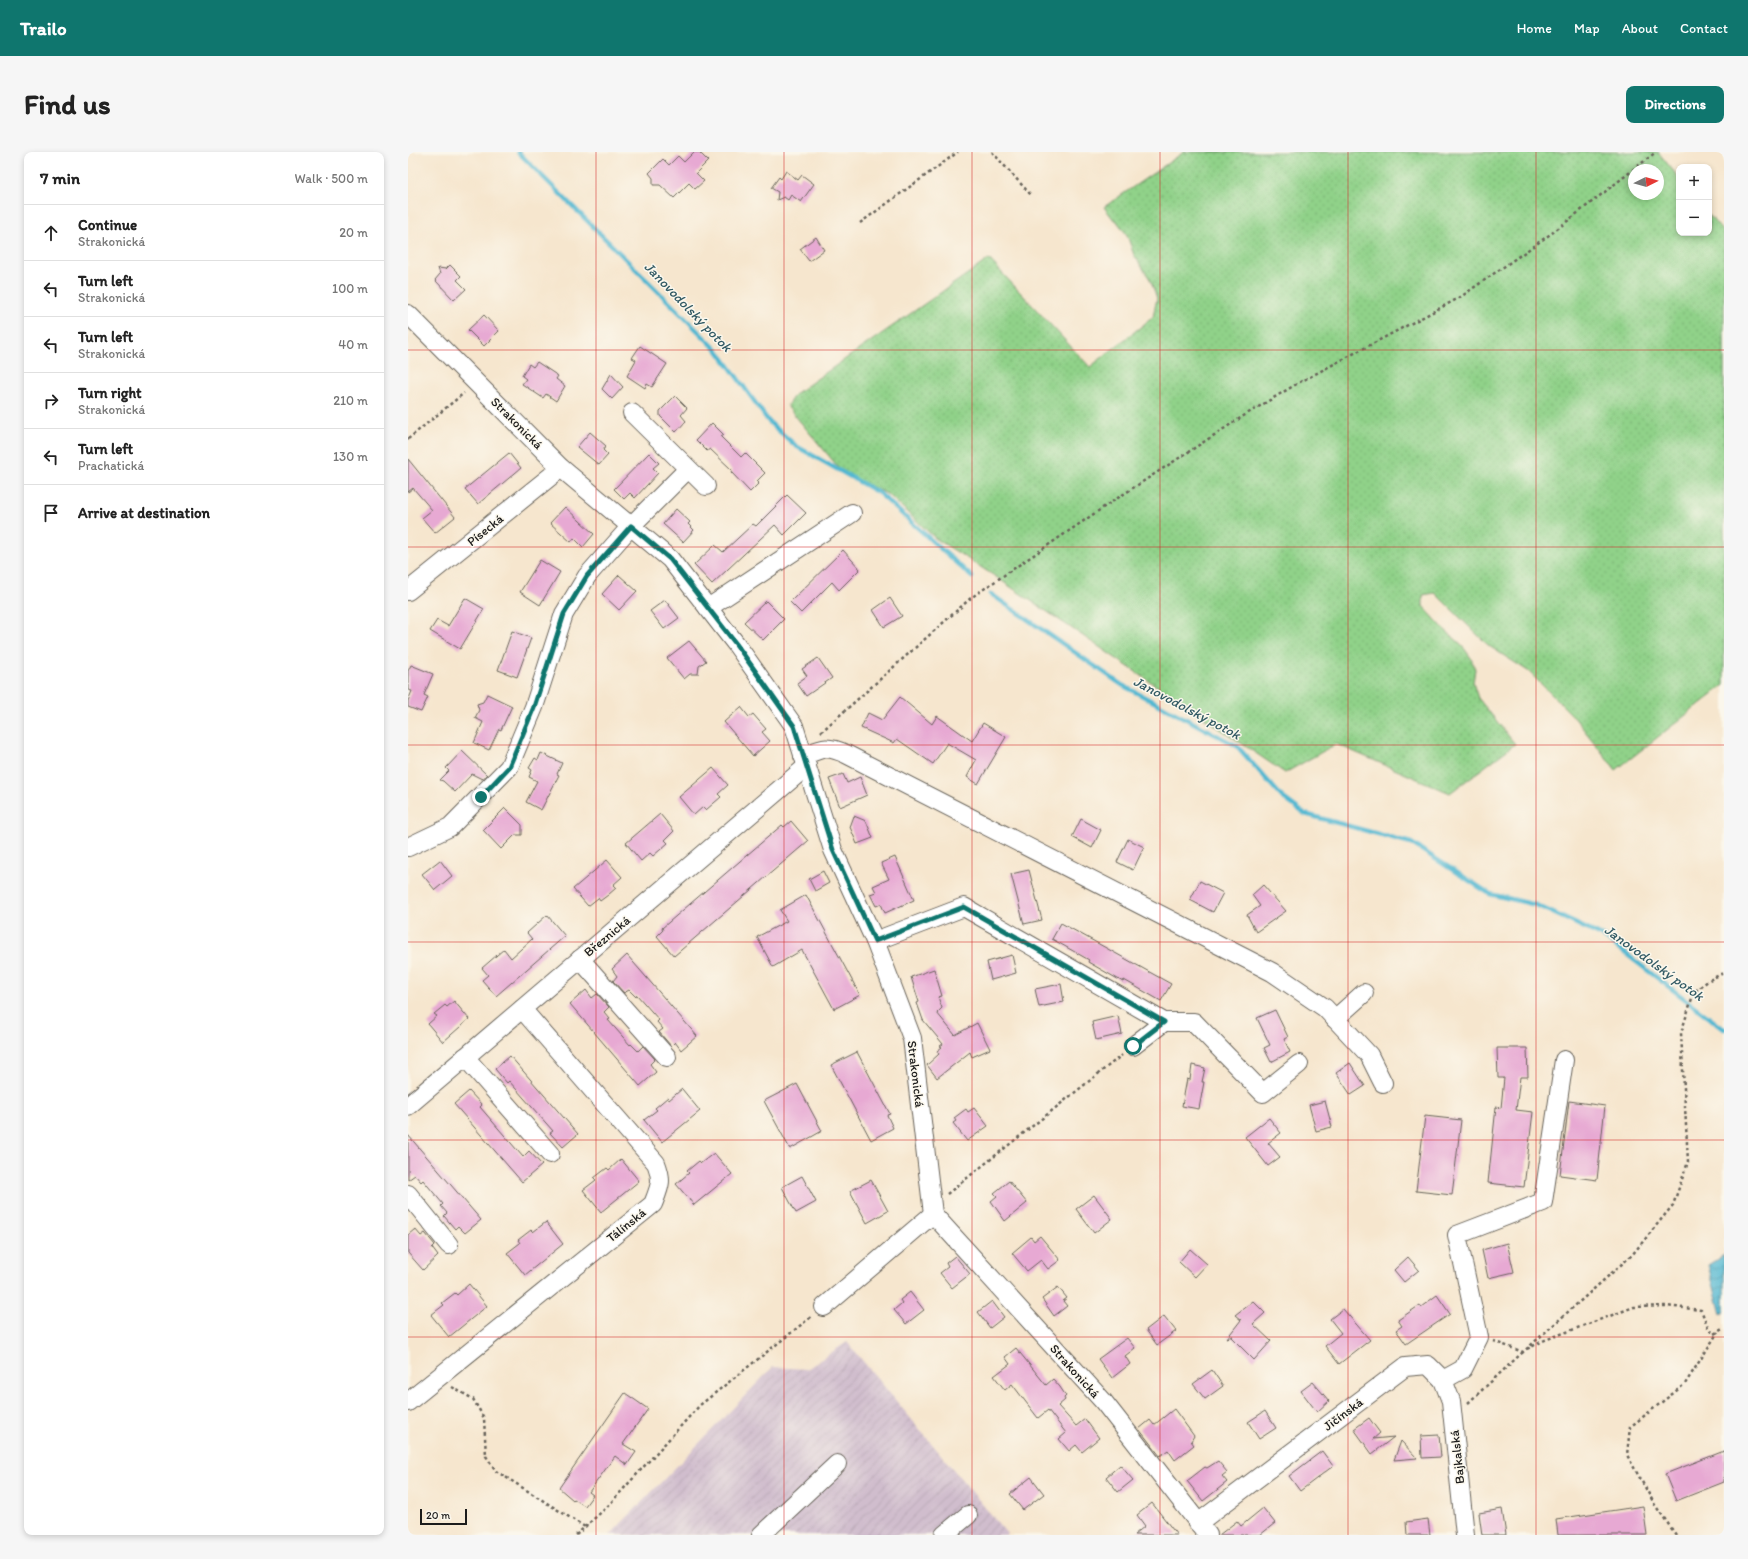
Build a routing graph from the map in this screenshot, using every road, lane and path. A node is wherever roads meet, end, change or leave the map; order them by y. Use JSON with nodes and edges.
{"nodes":[{"id":1,"x":958,"y":152,"type":"edge"},
{"id":2,"x":992,"y":152,"type":"edge"},
{"id":3,"x":1656,"y":152,"type":"edge"},
{"id":4,"x":1031,"y":195,"type":"dead end"},
{"id":5,"x":860,"y":224,"type":"dead end"},
{"id":6,"x":408,"y":314,"type":"edge"},
{"id":7,"x":476,"y":382,"type":"junction"},
{"id":8,"x":632,"y":412,"type":"dead end"},
{"id":9,"x":408,"y":439,"type":"edge"},
{"id":10,"x":562,"y":468,"type":"junction"},
{"id":11,"x":688,"y":469,"type":"junction"},
{"id":12,"x":706,"y":486,"type":"dead end"},
{"id":13,"x":852,"y":513,"type":"dead end"},
{"id":14,"x":631,"y":526,"type":"junction"},
{"id":15,"x":408,"y":591,"type":"edge"},
{"id":16,"x":708,"y":608,"type":"junction"},
{"id":17,"x":804,"y":757,"type":"junction"},
{"id":18,"x":408,"y":847,"type":"edge"},
{"id":19,"x":875,"y":941,"type":"junction"},
{"id":20,"x":580,"y":959,"type":"junction"},
{"id":21,"x":1724,"y":973,"type":"edge"},
{"id":22,"x":1364,"y":993,"type":"dead end"},
{"id":23,"x":522,"y":1009,"type":"junction"},
{"id":24,"x":1335,"y":1019,"type":"junction"},
{"id":25,"x":1164,"y":1022,"type":"junction"},
{"id":26,"x":1133,"y":1046,"type":"joint"},
{"id":27,"x":465,"y":1057,"type":"junction"},
{"id":28,"x":667,"y":1057,"type":"dead end"},
{"id":29,"x":1564,"y":1060,"type":"dead end"},
{"id":30,"x":1299,"y":1064,"type":"dead end"},
{"id":31,"x":1383,"y":1083,"type":"dead end"},
{"id":32,"x":408,"y":1106,"type":"edge"},
{"id":33,"x":550,"y":1154,"type":"dead end"},
{"id":34,"x":408,"y":1194,"type":"edge"},
{"id":35,"x":933,"y":1214,"type":"junction"},
{"id":36,"x":449,"y":1245,"type":"dead end"},
{"id":37,"x":824,"y":1307,"type":"joint"},
{"id":38,"x":1724,"y":1328,"type":"edge"},
{"id":39,"x":1719,"y":1330,"type":"junction"},
{"id":40,"x":1480,"y":1337,"type":"junction"},
{"id":41,"x":1523,"y":1352,"type":"junction"},
{"id":42,"x":1443,"y":1380,"type":"junction"},
{"id":43,"x":433,"y":1382,"type":"junction"},
{"id":44,"x":408,"y":1402,"type":"edge"},
{"id":45,"x":1452,"y":1417,"type":"junction"},
{"id":46,"x":836,"y":1464,"type":"dead end"},
{"id":47,"x":968,"y":1515,"type":"dead end"},
{"id":48,"x":585,"y":1527,"type":"junction"},
{"id":49,"x":1203,"y":1529,"type":"edge"},
{"id":50,"x":576,"y":1535,"type":"edge"},
{"id":51,"x":761,"y":1535,"type":"edge"},
{"id":52,"x":944,"y":1535,"type":"edge"},
{"id":53,"x":1465,"y":1535,"type":"edge"},
{"id":54,"x":1676,"y":1535,"type":"edge"}],
"edges":[{"from":1,"to":5,"type":"path"},
{"from":2,"to":4,"type":"path"},
{"from":3,"to":17,"type":"path"},
{"from":6,"to":7,"type":"street","name":"Strakonická"},
{"from":7,"to":9,"type":"path"},
{"from":7,"to":10,"type":"street","name":"Strakonická"},
{"from":8,"to":11,"type":"street"},
{"from":10,"to":14,"type":"street","name":"Strakonická"},
{"from":10,"to":15,"type":"street","name":"Písecká"},
{"from":11,"to":12,"type":"street"},
{"from":11,"to":14,"type":"street"},
{"from":13,"to":16,"type":"street"},
{"from":14,"to":16,"type":"street","name":"Strakonická"},
{"from":14,"to":18,"type":"street"},
{"from":16,"to":17,"type":"street","name":"Strakonická"},
{"from":17,"to":19,"type":"street","name":"Strakonická"},
{"from":17,"to":20,"type":"street","name":"Březnická"},
{"from":17,"to":24,"type":"street","name":"Březnická"},
{"from":19,"to":25,"type":"street"},
{"from":19,"to":35,"type":"street","name":"Strakonická"},
{"from":20,"to":23,"type":"street","name":"Březnická"},
{"from":20,"to":28,"type":"street"},
{"from":21,"to":41,"type":"path"},
{"from":22,"to":24,"type":"street"},
{"from":23,"to":27,"type":"street","name":"Březnická"},
{"from":23,"to":43,"type":"street","name":"Tálínská"},
{"from":24,"to":31,"type":"street","name":"Březnická"},
{"from":25,"to":26,"type":"street"},
{"from":25,"to":30,"type":"street"},
{"from":26,"to":35,"type":"path"},
{"from":27,"to":32,"type":"street","name":"Březnická"},
{"from":27,"to":33,"type":"street"},
{"from":29,"to":40,"type":"street"},
{"from":34,"to":36,"type":"street"},
{"from":35,"to":37,"type":"street"},
{"from":35,"to":49,"type":"street","name":"Strakonická"},
{"from":37,"to":48,"type":"path"},
{"from":38,"to":39,"type":"path"},
{"from":39,"to":41,"type":"path"},
{"from":39,"to":54,"type":"path"},
{"from":40,"to":41,"type":"path"},
{"from":40,"to":42,"type":"street"},
{"from":41,"to":45,"type":"path"},
{"from":42,"to":45,"type":"street","name":"Bajkalská"},
{"from":42,"to":49,"type":"street","name":"Jičínská"},
{"from":43,"to":44,"type":"street","name":"Tálínská"},
{"from":43,"to":48,"type":"path"},
{"from":45,"to":53,"type":"street","name":"Bajkalská"},
{"from":46,"to":51,"type":"street"},
{"from":47,"to":52,"type":"street"},
{"from":48,"to":50,"type":"path"}]}
